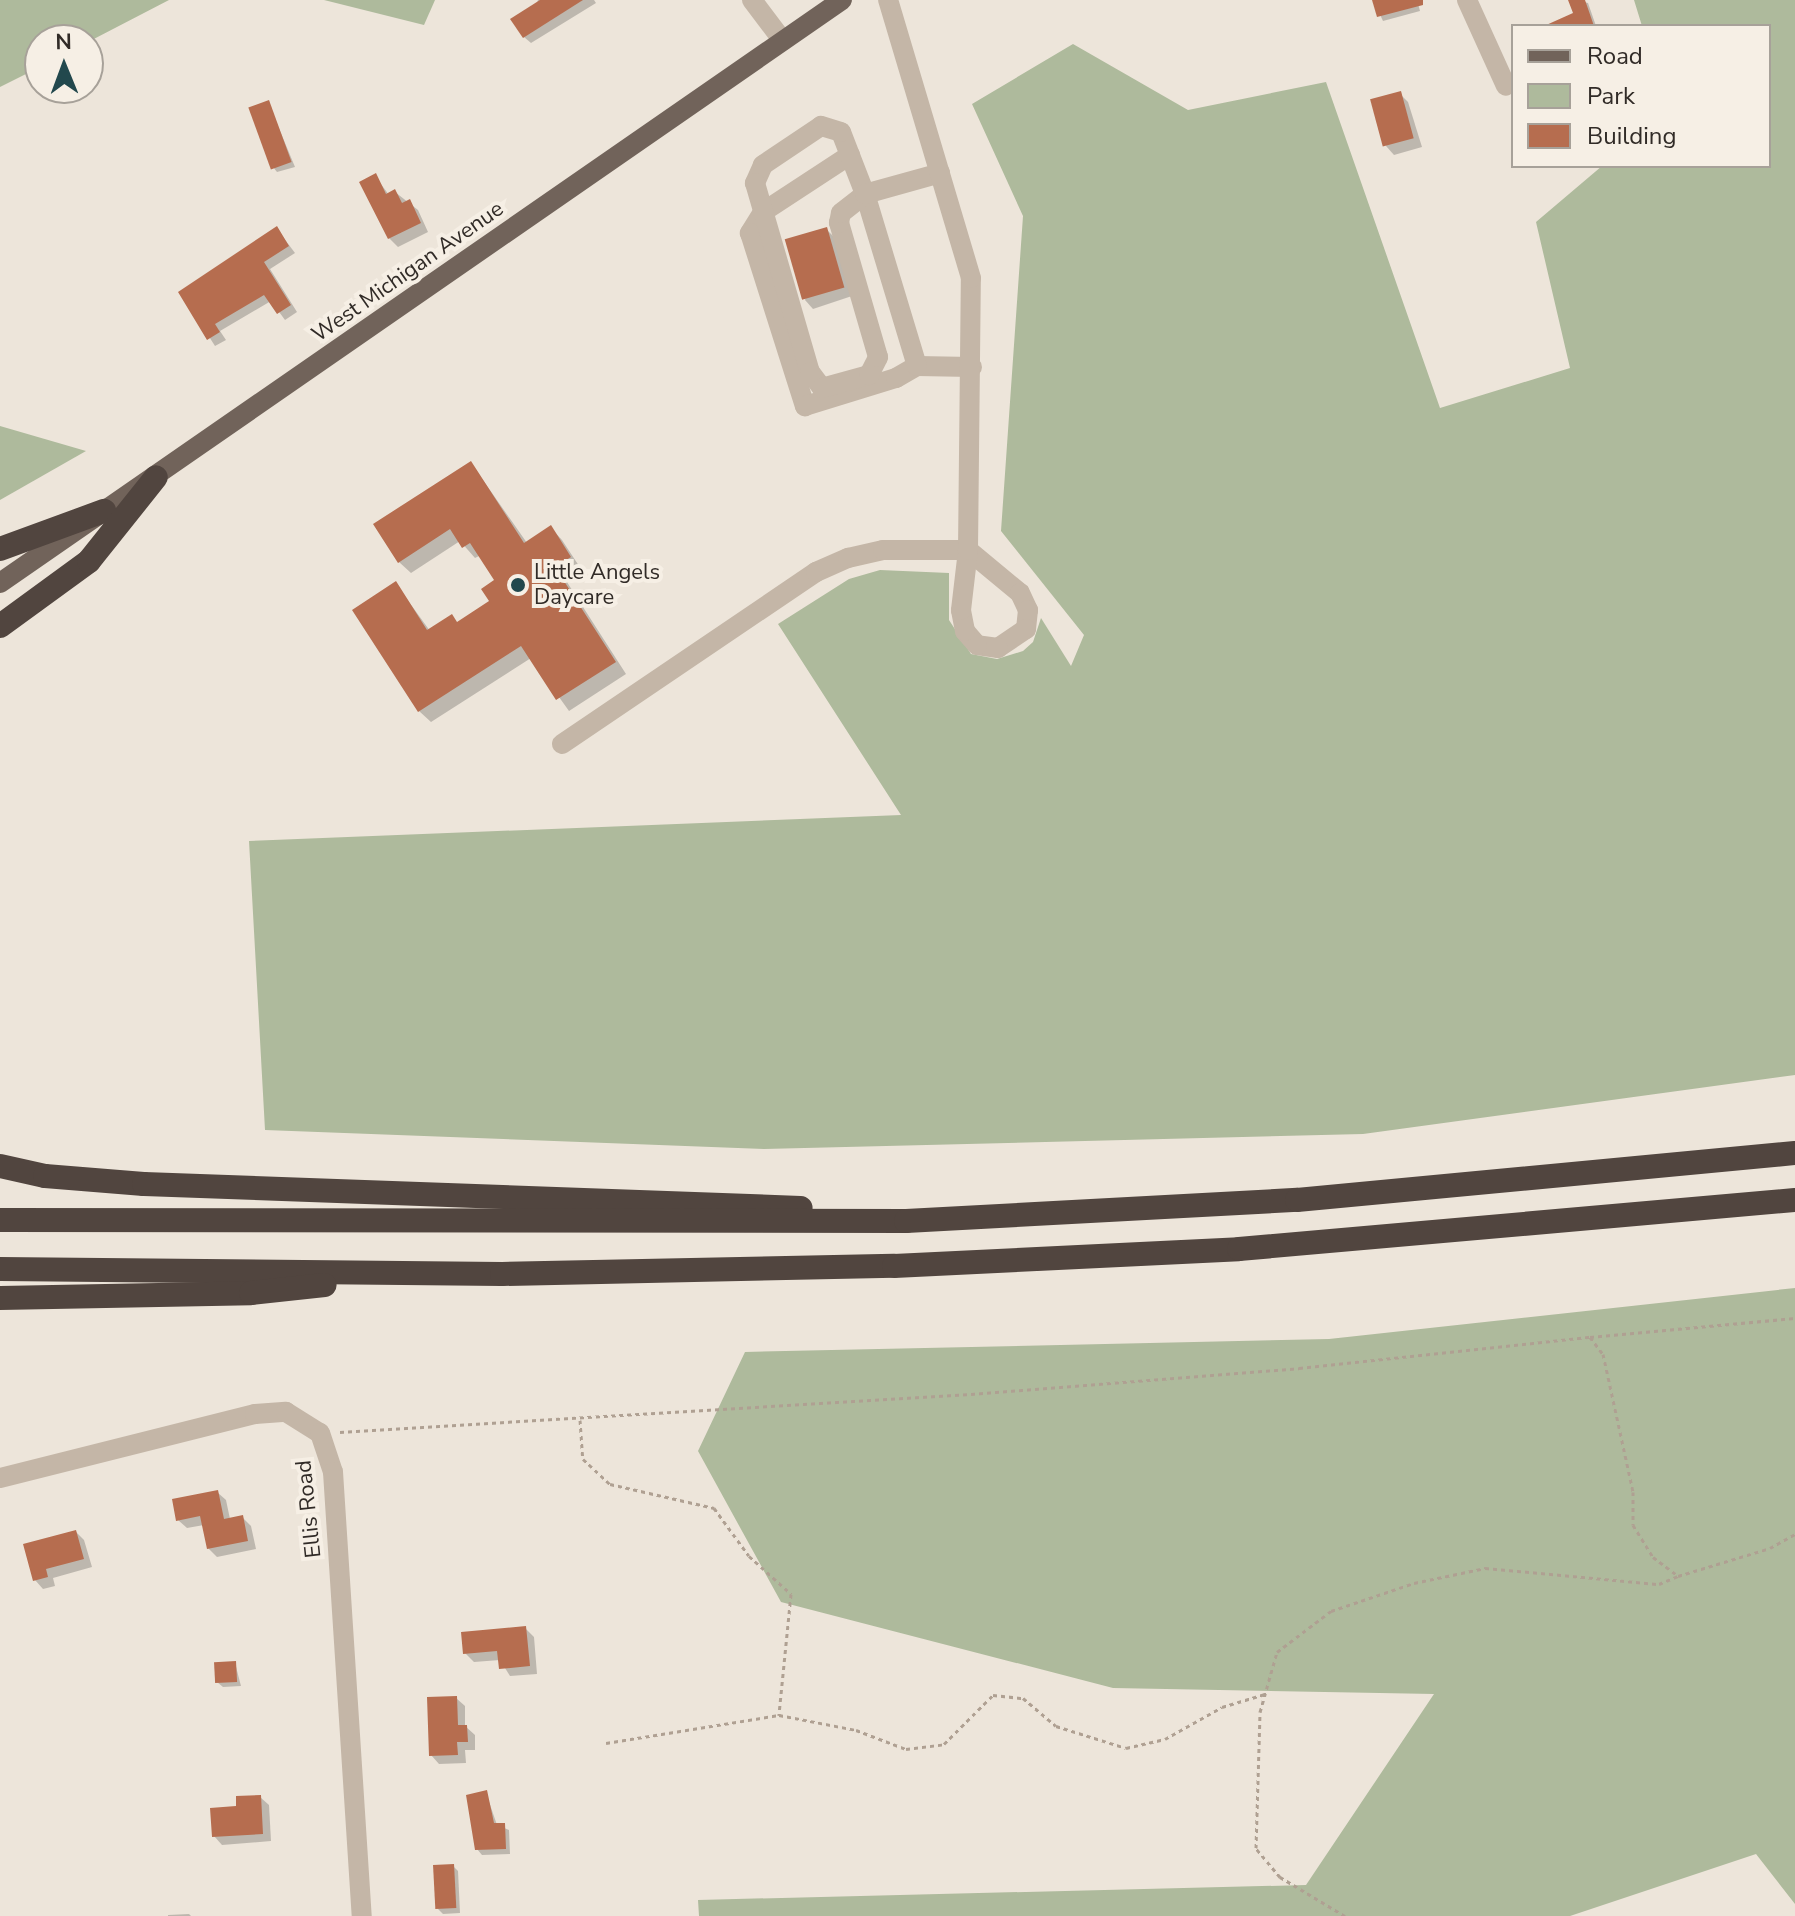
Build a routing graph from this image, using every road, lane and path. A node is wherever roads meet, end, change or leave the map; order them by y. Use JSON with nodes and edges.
{"nodes":[{"id":1,"x":752,"y":0,"type":"edge"},
{"id":2,"x":842,"y":0,"type":"edge"},
{"id":3,"x":888,"y":0,"type":"edge"},
{"id":4,"x":1467,"y":0,"type":"edge"},
{"id":5,"x":783,"y":41,"type":"junction"},
{"id":6,"x":1506,"y":86,"type":"dead end"},
{"id":7,"x":850,"y":155,"type":"junction"},
{"id":8,"x":940,"y":173,"type":"junction"},
{"id":9,"x":865,"y":194,"type":"junction"},
{"id":10,"x":763,"y":212,"type":"junction"},
{"id":11,"x":917,"y":366,"type":"junction"},
{"id":12,"x":972,"y":367,"type":"junction"},
{"id":13,"x":156,"y":477,"type":"junction"},
{"id":14,"x":104,"y":511,"type":"junction"},
{"id":15,"x":0,"y":549,"type":"edge"},
{"id":16,"x":968,"y":550,"type":"junction"},
{"id":17,"x":0,"y":583,"type":"edge"},
{"id":18,"x":0,"y":626,"type":"edge"},
{"id":19,"x":562,"y":744,"type":"dead end"},
{"id":20,"x":1795,"y":1153,"type":"edge"},
{"id":21,"x":0,"y":1166,"type":"edge"},
{"id":22,"x":1795,"y":1200,"type":"edge"},
{"id":23,"x":0,"y":1220,"type":"edge"},
{"id":24,"x":906,"y":1221,"type":"junction"},
{"id":25,"x":0,"y":1269,"type":"edge"},
{"id":26,"x":428,"y":1273,"type":"junction"},
{"id":27,"x":0,"y":1298,"type":"edge"},
{"id":28,"x":1795,"y":1318,"type":"edge"},
{"id":29,"x":1590,"y":1337,"type":"junction"},
{"id":30,"x":580,"y":1418,"type":"junction"},
{"id":31,"x":323,"y":1439,"type":"junction"},
{"id":32,"x":0,"y":1478,"type":"edge"},
{"id":33,"x":1795,"y":1534,"type":"edge"},
{"id":34,"x":1678,"y":1576,"type":"junction"},
{"id":35,"x":1265,"y":1694,"type":"junction"},
{"id":36,"x":779,"y":1715,"type":"junction"},
{"id":37,"x":606,"y":1743,"type":"dead end"},
{"id":38,"x":362,"y":1916,"type":"edge"},
{"id":39,"x":1345,"y":1916,"type":"edge"}],
"edges":[{"from":1,"to":5,"type":"street"},
{"from":2,"to":5,"type":"main road","name":"West Michigan Avenue"},
{"from":3,"to":8,"type":"street"},
{"from":4,"to":6,"type":"street"},
{"from":5,"to":13,"type":"main road","name":"West Michigan Avenue"},
{"from":7,"to":9,"type":"street"},
{"from":7,"to":10,"type":"street"},
{"from":7,"to":10,"type":"street"},
{"from":8,"to":9,"type":"street"},
{"from":8,"to":12,"type":"street"},
{"from":9,"to":10,"type":"street"},
{"from":9,"to":11,"type":"street"},
{"from":10,"to":11,"type":"street"},
{"from":11,"to":12,"type":"street"},
{"from":12,"to":16,"type":"street"},
{"from":13,"to":14,"type":"main road","name":"West Michigan Avenue"},
{"from":13,"to":18,"type":"highway"},
{"from":14,"to":15,"type":"highway"},
{"from":14,"to":17,"type":"main road","name":"West Michigan Avenue"},
{"from":16,"to":16,"type":"street"},
{"from":16,"to":19,"type":"street"},
{"from":20,"to":24,"type":"highway"},
{"from":21,"to":24,"type":"highway"},
{"from":22,"to":26,"type":"highway"},
{"from":23,"to":24,"type":"highway"},
{"from":25,"to":26,"type":"highway"},
{"from":26,"to":27,"type":"highway"},
{"from":28,"to":29,"type":"path"},
{"from":29,"to":30,"type":"path"},
{"from":29,"to":34,"type":"path"},
{"from":30,"to":31,"type":"path"},
{"from":30,"to":36,"type":"path"},
{"from":31,"to":32,"type":"street","name":"Ellis Road"},
{"from":31,"to":38,"type":"street","name":"Ellis Road"},
{"from":33,"to":34,"type":"path"},
{"from":34,"to":35,"type":"path"},
{"from":35,"to":36,"type":"path"},
{"from":35,"to":39,"type":"path"},
{"from":36,"to":37,"type":"path"}]}
